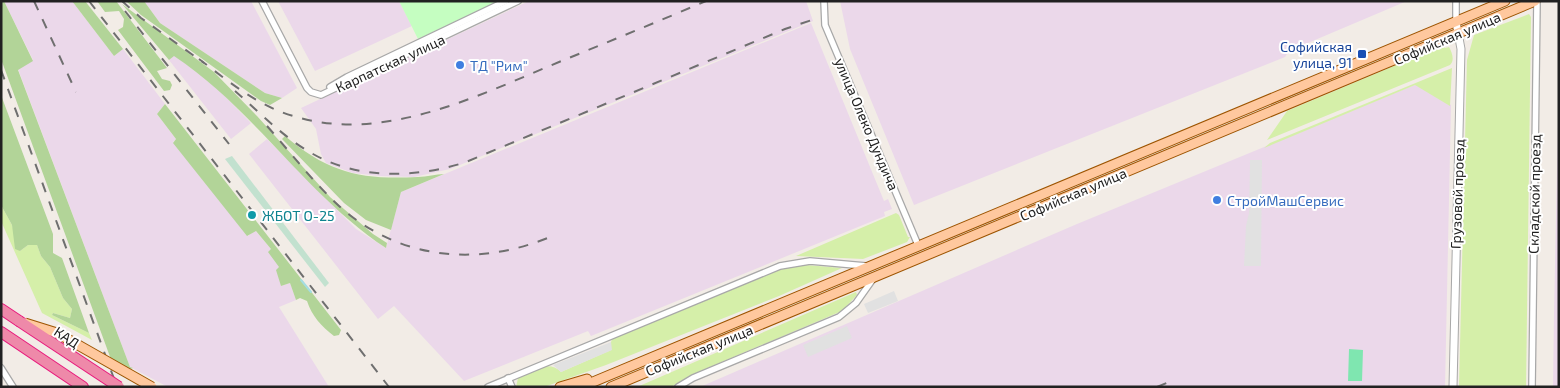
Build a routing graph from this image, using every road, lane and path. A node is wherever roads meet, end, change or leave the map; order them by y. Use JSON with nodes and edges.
{"nodes":[{"id":1,"x":506,"y":1,"type":"edge"},
{"id":2,"x":518,"y":1,"type":"edge"},
{"id":3,"x":824,"y":1,"type":"edge"},
{"id":4,"x":1456,"y":1,"type":"edge"},
{"id":5,"x":1505,"y":1,"type":"edge"},
{"id":6,"x":1536,"y":1,"type":"edge"},
{"id":7,"x":263,"y":2,"type":"edge"},
{"id":8,"x":1456,"y":22,"type":"junction"},
{"id":9,"x":1459,"y":33,"type":"junction"},
{"id":10,"x":317,"y":94,"type":"junction"},
{"id":11,"x":918,"y":245,"type":"junction"},
{"id":12,"x":868,"y":266,"type":"junction"},
{"id":13,"x":874,"y":278,"type":"junction"},
{"id":14,"x":1,"y":309,"type":"edge"},
{"id":15,"x":19,"y":321,"type":"junction"},
{"id":16,"x":1,"y":332,"type":"edge"},
{"id":17,"x":1,"y":368,"type":"edge"},
{"id":18,"x":611,"y":373,"type":"junction"},
{"id":19,"x":508,"y":378,"type":"junction"},
{"id":20,"x":613,"y":386,"type":"edge"},
{"id":21,"x":13,"y":387,"type":"edge"},
{"id":22,"x":83,"y":387,"type":"edge"},
{"id":23,"x":119,"y":387,"type":"edge"},
{"id":24,"x":152,"y":387,"type":"edge"},
{"id":25,"x":488,"y":387,"type":"edge"},
{"id":26,"x":512,"y":387,"type":"edge"},
{"id":27,"x":560,"y":387,"type":"edge"},
{"id":28,"x":581,"y":387,"type":"edge"},
{"id":29,"x":678,"y":387,"type":"edge"},
{"id":30,"x":1453,"y":387,"type":"edge"},
{"id":31,"x":1532,"y":387,"type":"edge"}],
"edges":[{"from":1,"to":10,"type":"street","name":"Карпатская улица"},
{"from":2,"to":10,"type":"street","name":"Карпатская улица"},
{"from":3,"to":11,"type":"street","name":"улица Олеко Дундича"},
{"from":4,"to":8,"type":"street","name":"Грузовой проезд"},
{"from":5,"to":8,"type":"main road","name":"Софийская улица"},
{"from":6,"to":9,"type":"main road","name":"Софийская улица"},
{"from":6,"to":31,"type":"street","name":"Складской проезд"},
{"from":7,"to":10,"type":"street"},
{"from":8,"to":9,"type":"street","name":"Грузовой проезд"},
{"from":8,"to":11,"type":"main road","name":"Софийская улица"},
{"from":9,"to":13,"type":"main road","name":"Софийская улица"},
{"from":9,"to":30,"type":"street","name":"Грузовой проезд"},
{"from":11,"to":12,"type":"main road","name":"Софийская улица"},
{"from":12,"to":18,"type":"main road","name":"Софийская улица"},
{"from":12,"to":19,"type":"street"},
{"from":13,"to":20,"type":"main road","name":"Софийская улица"},
{"from":13,"to":29,"type":"street"},
{"from":14,"to":15,"type":"highway","name":"КАД"},
{"from":15,"to":23,"type":"highway","name":"КАД","bridge":true},
{"from":15,"to":24,"type":"main road","bridge":true},
{"from":16,"to":22,"type":"highway"},
{"from":17,"to":21,"type":"street"},
{"from":18,"to":27,"type":"main road"},
{"from":18,"to":28,"type":"main road","name":"Софийская улица"},
{"from":19,"to":25,"type":"street"},
{"from":19,"to":26,"type":"street"}]}
